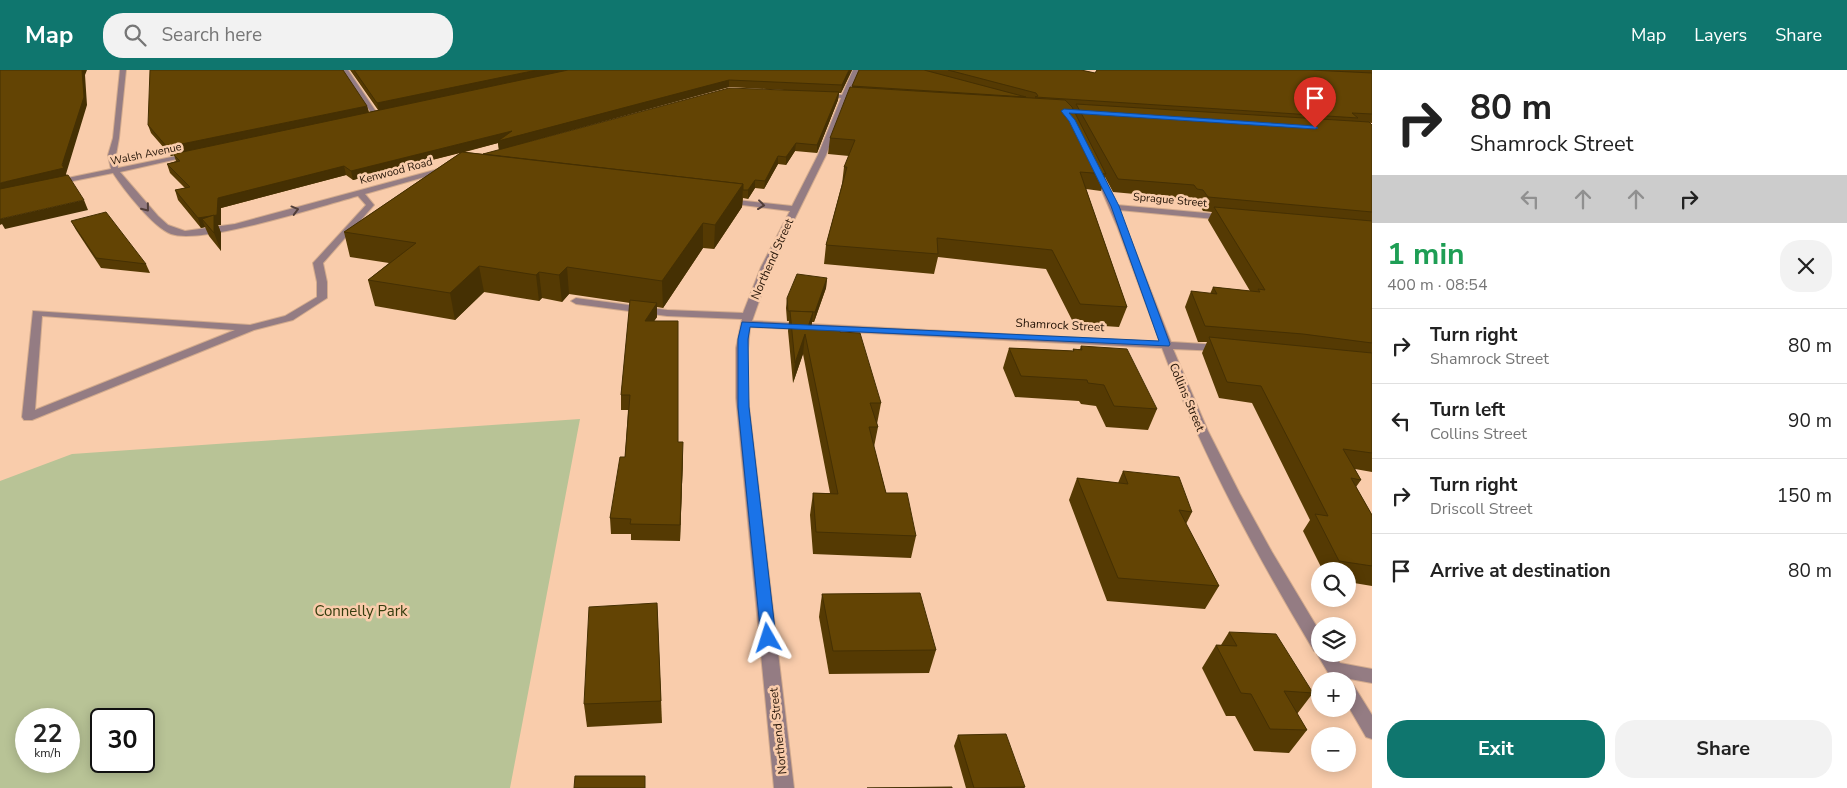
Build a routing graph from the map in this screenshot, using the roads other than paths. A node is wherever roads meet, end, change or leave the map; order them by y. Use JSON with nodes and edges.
{"nodes":[{"id":1,"x":124,"y":70,"type":"edge"},
{"id":2,"x":345,"y":70,"type":"edge"},
{"id":3,"x":856,"y":70,"type":"edge"},
{"id":4,"x":814,"y":95,"type":"edge"},
{"id":5,"x":843,"y":97,"type":"junction"},
{"id":6,"x":872,"y":99,"type":"edge"},
{"id":7,"x":386,"y":114,"type":"edge"},
{"id":8,"x":376,"y":116,"type":"junction"},
{"id":9,"x":367,"y":118,"type":"edge"},
{"id":10,"x":201,"y":153,"type":"edge"},
{"id":11,"x":1093,"y":163,"type":"edge"},
{"id":12,"x":452,"y":168,"type":"edge"},
{"id":13,"x":115,"y":171,"type":"junction"},
{"id":14,"x":48,"y":185,"type":"edge"},
{"id":15,"x":360,"y":193,"type":"junction"},
{"id":16,"x":717,"y":199,"type":"edge"},
{"id":17,"x":1115,"y":206,"type":"junction"},
{"id":18,"x":795,"y":209,"type":"junction"},
{"id":19,"x":1234,"y":218,"type":"edge"},
{"id":20,"x":576,"y":301,"type":"dead end"},
{"id":21,"x":747,"y":320,"type":"junction"},
{"id":22,"x":250,"y":328,"type":"junction"},
{"id":23,"x":1165,"y":344,"type":"junction"},
{"id":24,"x":1228,"y":348,"type":"edge"},
{"id":25,"x":1311,"y":632,"type":"edge"},
{"id":26,"x":1356,"y":676,"type":"edge"},
{"id":27,"x":1372,"y":676,"type":"edge"},
{"id":28,"x":1356,"y":704,"type":"edge"},
{"id":29,"x":1372,"y":731,"type":"edge"},
{"id":30,"x":784,"y":788,"type":"edge"}],
"edges":[{"from":1,"to":13,"type":"street"},
{"from":2,"to":8,"type":"street"},
{"from":3,"to":5,"type":"street","name":"Northend Street"},
{"from":4,"to":5,"type":"street"},
{"from":5,"to":6,"type":"street"},
{"from":5,"to":18,"type":"street","name":"Northend Street"},
{"from":7,"to":8,"type":"street"},
{"from":8,"to":9,"type":"street"},
{"from":10,"to":13,"type":"street","name":"Walsh Avenue"},
{"from":11,"to":17,"type":"street","name":"Collins Street"},
{"from":12,"to":15,"type":"street","name":"Kenwood Road"},
{"from":13,"to":14,"type":"street","name":"Walsh Avenue"},
{"from":13,"to":15,"type":"street","name":"Kenwood Road","one_way":true},
{"from":15,"to":22,"type":"street"},
{"from":16,"to":18,"type":"street","one_way":true},
{"from":17,"to":19,"type":"street","name":"Sprague Street"},
{"from":17,"to":23,"type":"street","name":"Collins Street"},
{"from":18,"to":21,"type":"street","name":"Northend Street"},
{"from":20,"to":21,"type":"street","name":"Shamrock Street"},
{"from":21,"to":23,"type":"street","name":"Shamrock Street"},
{"from":21,"to":30,"type":"street","name":"Northend Street"},
{"from":22,"to":22,"type":"street"},
{"from":23,"to":24,"type":"street","name":"Shamrock Street"},
{"from":23,"to":25,"type":"street","name":"Collins Street"},
{"from":26,"to":27,"type":"street"},
{"from":28,"to":29,"type":"street"}]}
